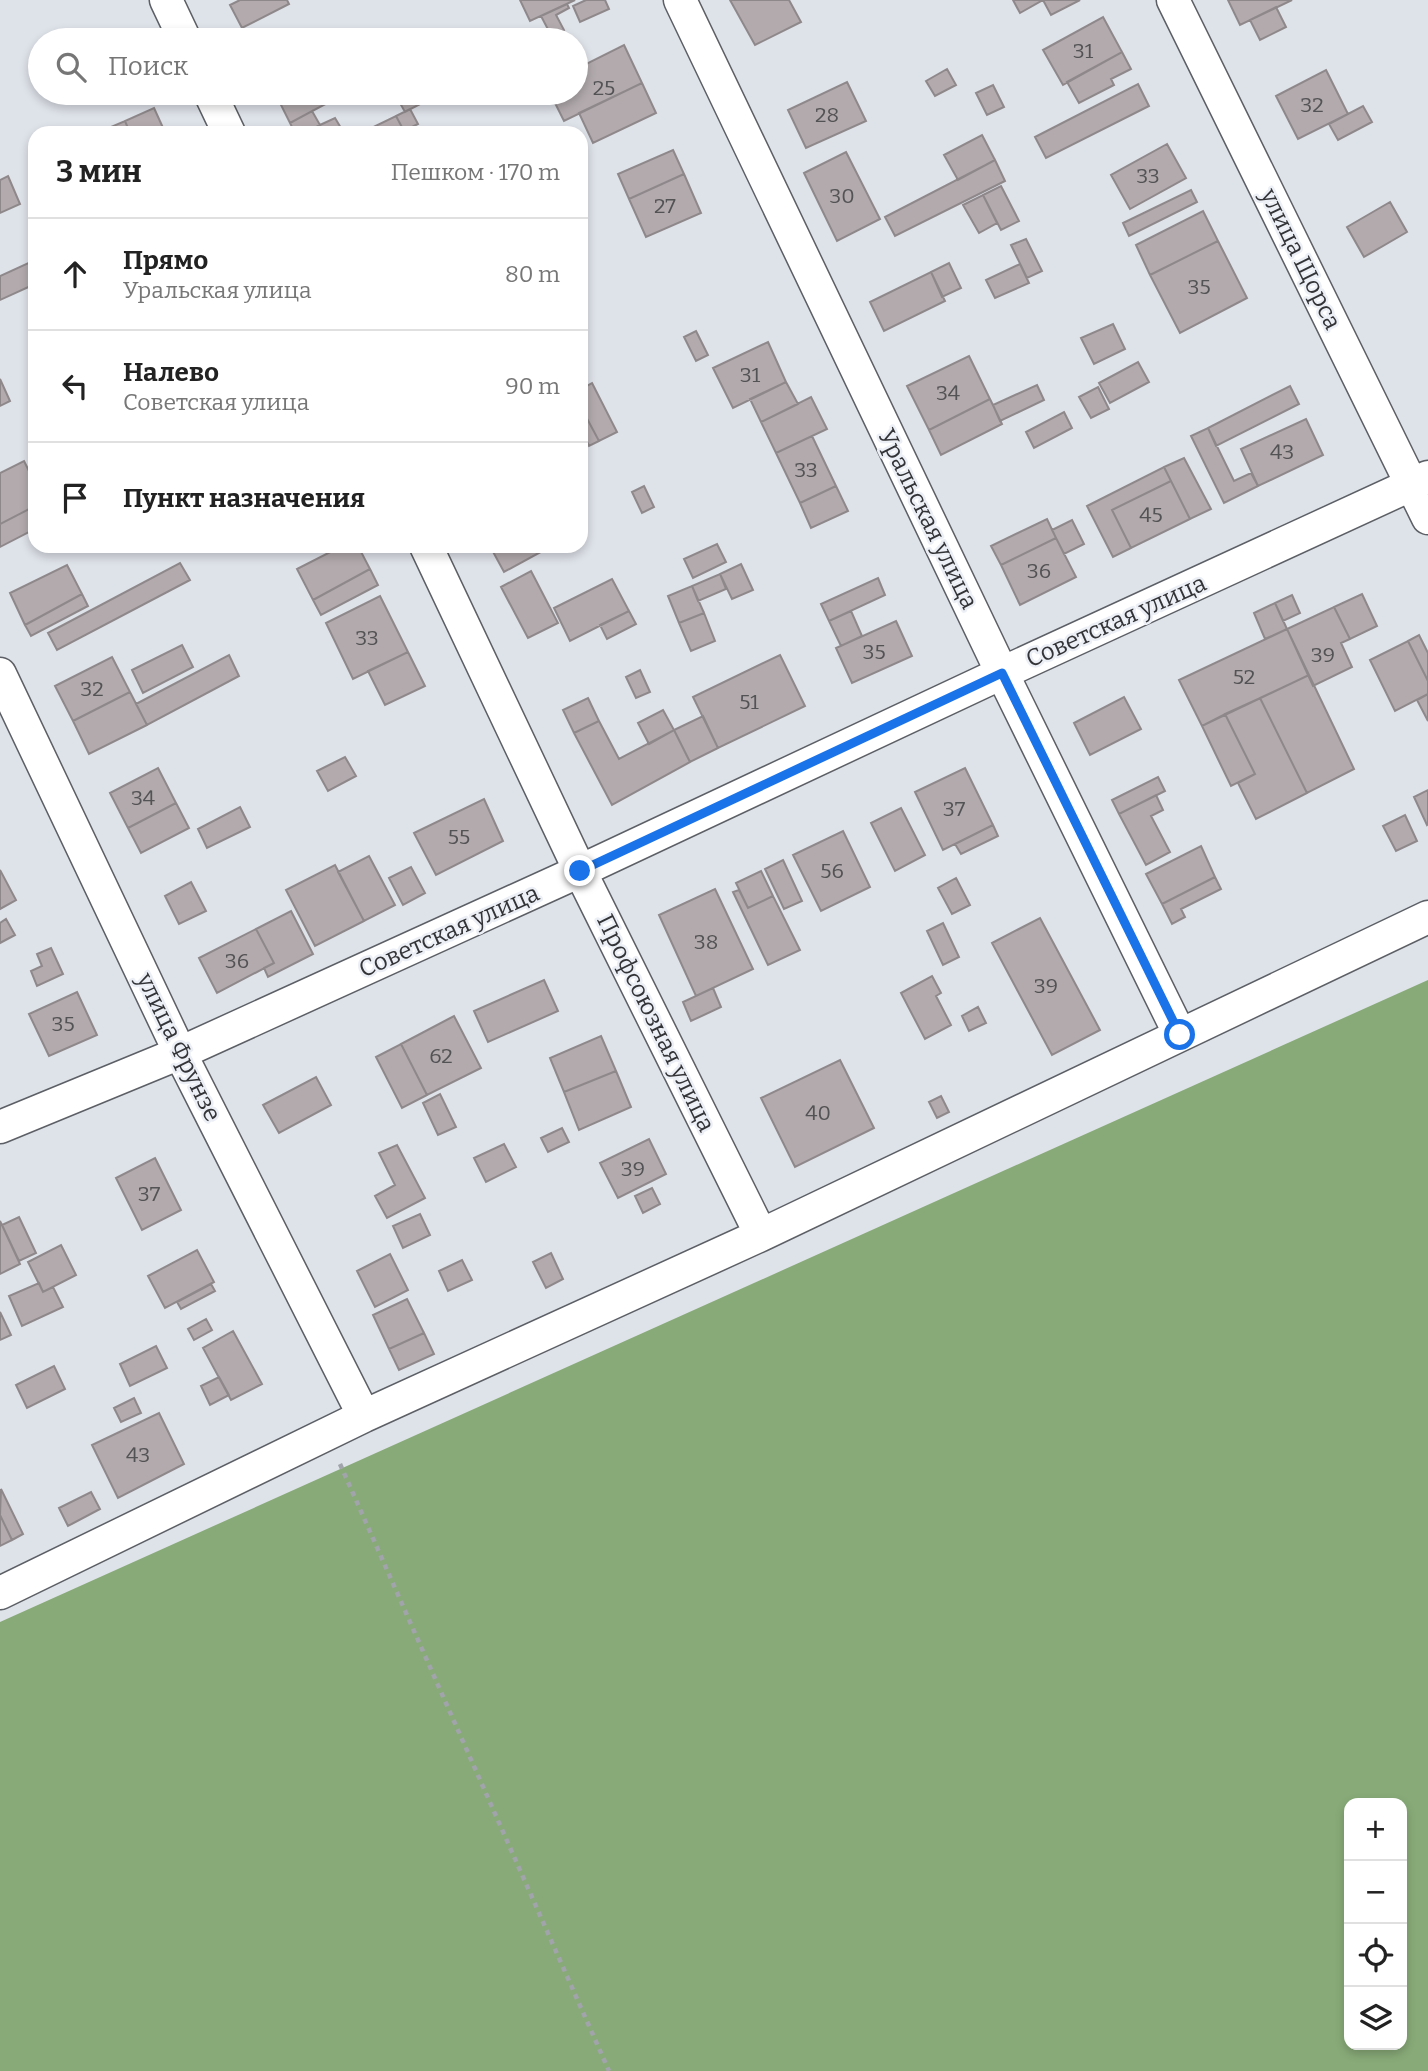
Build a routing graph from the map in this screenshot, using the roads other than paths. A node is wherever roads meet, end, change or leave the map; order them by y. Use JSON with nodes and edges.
{"nodes":[{"id":1,"x":166,"y":0,"type":"edge"},
{"id":2,"x":680,"y":0,"type":"edge"},
{"id":3,"x":1173,"y":0,"type":"edge"},
{"id":4,"x":179,"y":28,"type":"edge"},
{"id":5,"x":216,"y":105,"type":"edge"},
{"id":6,"x":226,"y":126,"type":"edge"},
{"id":7,"x":1420,"y":482,"type":"edge"},
{"id":8,"x":1428,"y":518,"type":"edge"},
{"id":9,"x":429,"y":553,"type":"edge"},
{"id":10,"x":1002,"y":673,"type":"junction"},
{"id":11,"x":0,"y":674,"type":"edge"},
{"id":12,"x":580,"y":871,"type":"junction"},
{"id":13,"x":1428,"y":917,"type":"edge"},
{"id":14,"x":1180,"y":1035,"type":"junction"},
{"id":15,"x":180,"y":1053,"type":"junction"},
{"id":16,"x":0,"y":1127,"type":"edge"},
{"id":17,"x":761,"y":1234,"type":"junction"},
{"id":18,"x":364,"y":1416,"type":"junction"},
{"id":19,"x":0,"y":1593,"type":"edge"}],
"edges":[{"from":1,"to":4,"type":"street"},
{"from":2,"to":10,"type":"street","name":"Уральская улица"},
{"from":3,"to":7,"type":"street","name":"улица Щорса"},
{"from":5,"to":6,"type":"street"},
{"from":7,"to":8,"type":"street","name":"улица Щорса"},
{"from":7,"to":10,"type":"street","name":"Советская улица"},
{"from":9,"to":12,"type":"street","name":"Профсоюзная улица"},
{"from":10,"to":12,"type":"street","name":"Советская улица"},
{"from":10,"to":14,"type":"street","name":"Уральская улица"},
{"from":11,"to":15,"type":"street","name":"улица Фрунзе"},
{"from":12,"to":15,"type":"street","name":"Советская улица"},
{"from":12,"to":17,"type":"street","name":"Профсоюзная улица"},
{"from":13,"to":14,"type":"street"},
{"from":14,"to":17,"type":"street"},
{"from":15,"to":16,"type":"street","name":"Советская улица"},
{"from":15,"to":18,"type":"street","name":"улица Фрунзе"},
{"from":17,"to":18,"type":"street"},
{"from":18,"to":19,"type":"street"}]}
